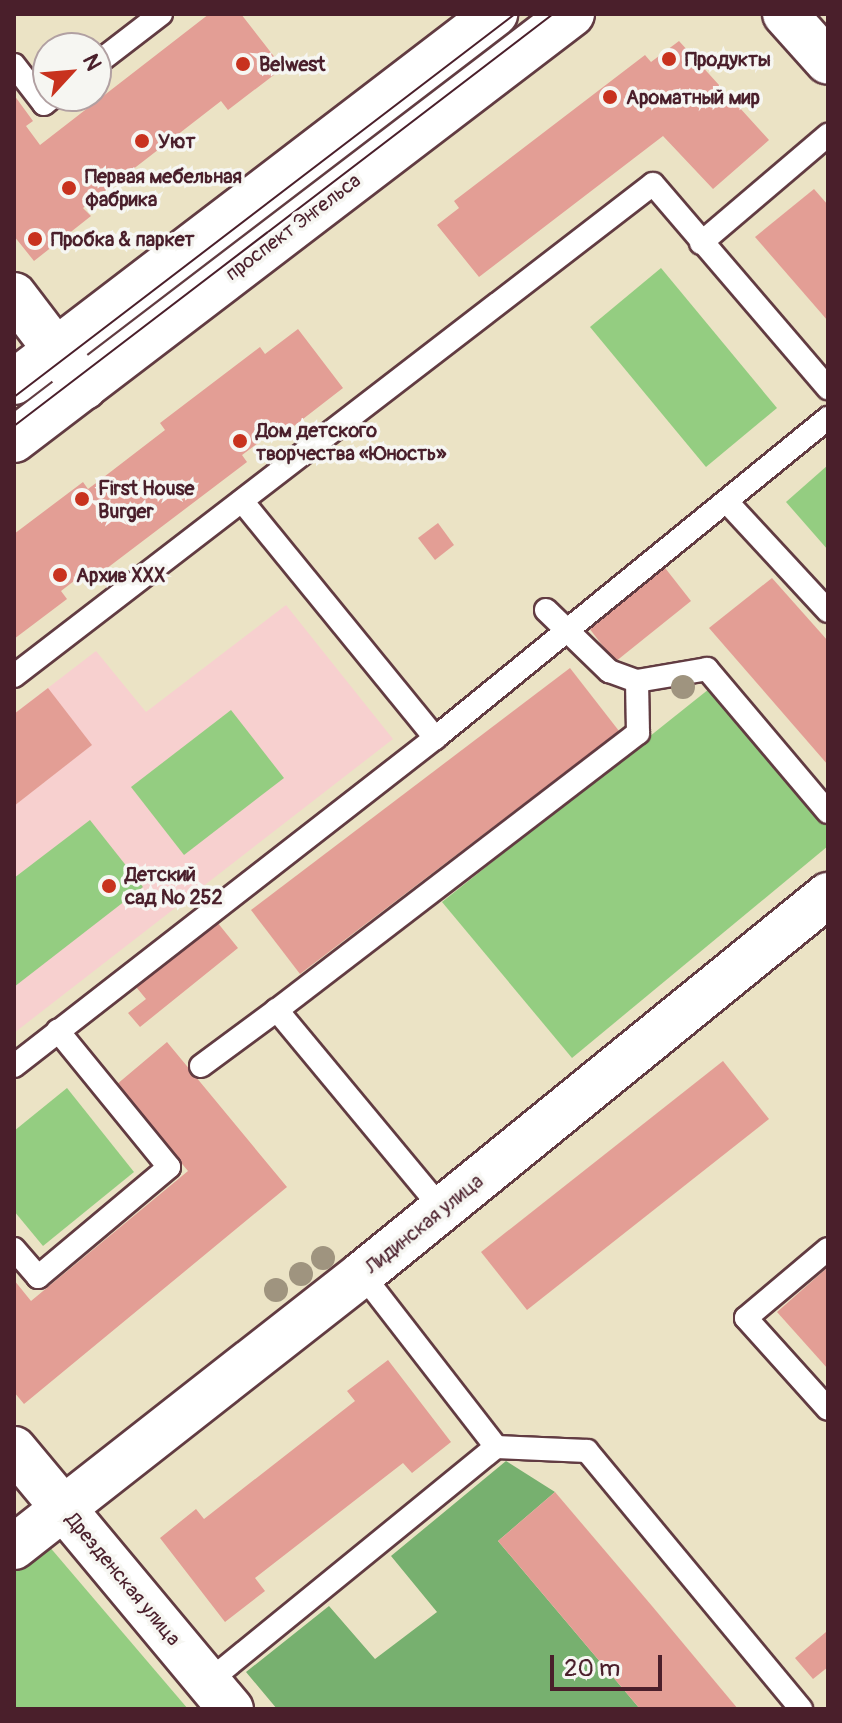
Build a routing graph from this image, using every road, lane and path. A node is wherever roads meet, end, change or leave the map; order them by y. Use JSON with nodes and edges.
{"nodes":[{"id":1,"x":161,"y":14,"type":"edge"},
{"id":2,"x":495,"y":14,"type":"edge"},
{"id":3,"x":572,"y":14,"type":"edge"},
{"id":4,"x":785,"y":14,"type":"edge"},
{"id":5,"x":112,"y":52,"type":"edge"},
{"id":6,"x":828,"y":62,"type":"edge"},
{"id":7,"x":14,"y":65,"type":"edge"},
{"id":8,"x":32,"y":88,"type":"edge"},
{"id":9,"x":828,"y":135,"type":"edge"},
{"id":10,"x":701,"y":243,"type":"junction"},
{"id":11,"x":14,"y":295,"type":"edge"},
{"id":12,"x":56,"y":350,"type":"junction"},
{"id":13,"x":14,"y":382,"type":"edge"},
{"id":14,"x":84,"y":387,"type":"junction"},
{"id":15,"x":828,"y":388,"type":"edge"},
{"id":16,"x":828,"y":418,"type":"edge"},
{"id":17,"x":14,"y":440,"type":"edge"},
{"id":18,"x":242,"y":501,"type":"junction"},
{"id":19,"x":728,"y":503,"type":"junction"},
{"id":20,"x":546,"y":610,"type":"dead end"},
{"id":21,"x":828,"y":611,"type":"edge"},
{"id":22,"x":566,"y":628,"type":"junction"},
{"id":23,"x":14,"y":676,"type":"edge"},
{"id":24,"x":637,"y":681,"type":"junction"},
{"id":25,"x":435,"y":738,"type":"junction"},
{"id":26,"x":828,"y":812,"type":"edge"},
{"id":27,"x":828,"y":895,"type":"edge"},
{"id":28,"x":277,"y":1010,"type":"junction"},
{"id":29,"x":58,"y":1031,"type":"junction"},
{"id":30,"x":14,"y":1066,"type":"edge"},
{"id":31,"x":201,"y":1066,"type":"dead end"},
{"id":32,"x":442,"y":1209,"type":"junction"},
{"id":33,"x":14,"y":1249,"type":"edge"},
{"id":34,"x":828,"y":1249,"type":"edge"},
{"id":35,"x":362,"y":1274,"type":"junction"},
{"id":36,"x":828,"y":1409,"type":"edge"},
{"id":37,"x":496,"y":1447,"type":"junction"},
{"id":38,"x":14,"y":1449,"type":"edge"},
{"id":39,"x":63,"y":1508,"type":"junction"},
{"id":40,"x":14,"y":1547,"type":"edge"},
{"id":41,"x":220,"y":1695,"type":"edge"},
{"id":42,"x":801,"y":1709,"type":"edge"}],
"edges":[{"from":1,"to":5,"type":"lane"},
{"from":2,"to":12,"type":"street"},
{"from":3,"to":14,"type":"street","name":"проспект Энгельса"},
{"from":4,"to":6,"type":"street"},
{"from":7,"to":8,"type":"lane"},
{"from":9,"to":10,"type":"lane"},
{"from":10,"to":15,"type":"lane"},
{"from":10,"to":18,"type":"lane"},
{"from":11,"to":12,"type":"street"},
{"from":12,"to":13,"type":"street"},
{"from":12,"to":14,"type":"street"},
{"from":14,"to":17,"type":"street","name":"проспект Энгельса"},
{"from":16,"to":19,"type":"lane"},
{"from":18,"to":23,"type":"lane"},
{"from":18,"to":25,"type":"lane"},
{"from":19,"to":21,"type":"lane"},
{"from":19,"to":22,"type":"lane"},
{"from":20,"to":22,"type":"lane"},
{"from":22,"to":24,"type":"lane"},
{"from":22,"to":25,"type":"lane"},
{"from":24,"to":26,"type":"lane"},
{"from":24,"to":28,"type":"lane"},
{"from":25,"to":29,"type":"lane"},
{"from":27,"to":32,"type":"street","name":"Лидинская улица"},
{"from":28,"to":31,"type":"lane"},
{"from":28,"to":32,"type":"lane"},
{"from":29,"to":30,"type":"lane"},
{"from":29,"to":33,"type":"lane"},
{"from":32,"to":35,"type":"street","name":"Лидинская улица"},
{"from":34,"to":36,"type":"lane"},
{"from":35,"to":37,"type":"lane"},
{"from":35,"to":39,"type":"street","name":"Лидинская улица"},
{"from":37,"to":41,"type":"lane"},
{"from":37,"to":42,"type":"lane"},
{"from":38,"to":39,"type":"street","name":"Дрезденская улица"},
{"from":39,"to":40,"type":"street","name":"Лидинская улица"},
{"from":39,"to":41,"type":"street","name":"Дрезденская улица"}]}
